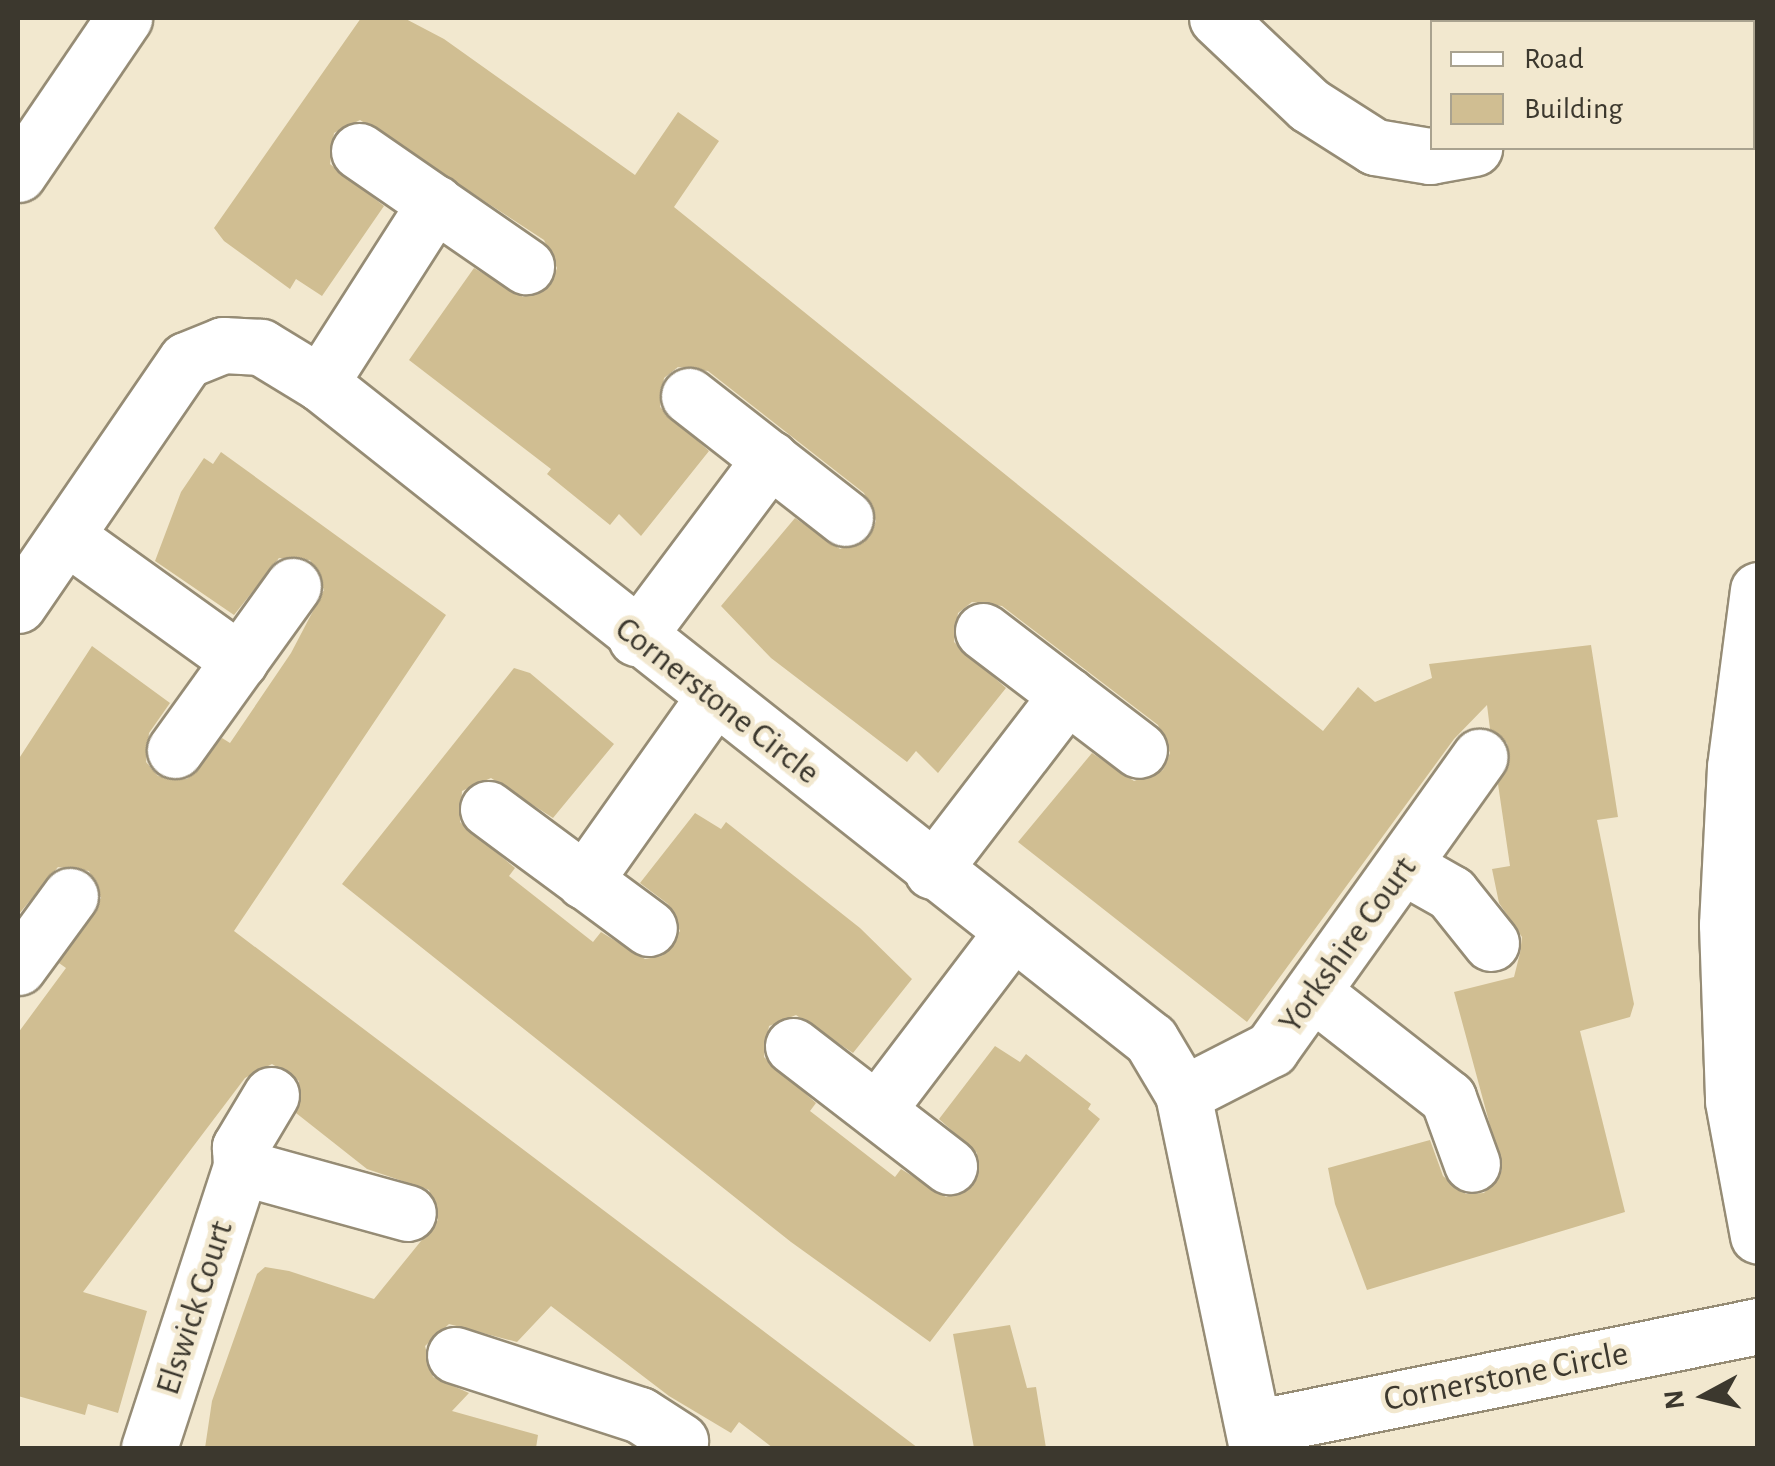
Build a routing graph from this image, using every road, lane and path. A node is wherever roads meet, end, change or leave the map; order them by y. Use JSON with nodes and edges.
{"nodes":[{"id":1,"x":124,"y":18,"type":"edge"},
{"id":2,"x":1217,"y":18,"type":"edge"},
{"id":3,"x":1463,"y":150,"type":"edge"},
{"id":4,"x":359,"y":151,"type":"dead end"},
{"id":5,"x":18,"y":174,"type":"edge"},
{"id":6,"x":435,"y":203,"type":"junction"},
{"id":7,"x":526,"y":266,"type":"dead end"},
{"id":8,"x":320,"y":382,"type":"junction"},
{"id":9,"x":689,"y":396,"type":"dead end"},
{"id":10,"x":770,"y":459,"type":"junction"},
{"id":11,"x":846,"y":518,"type":"dead end"},
{"id":12,"x":66,"y":536,"type":"junction"},
{"id":13,"x":294,"y":586,"type":"dead end"},
{"id":14,"x":1758,"y":590,"type":"edge"},
{"id":15,"x":18,"y":606,"type":"edge"},
{"id":16,"x":983,"y":631,"type":"dead end"},
{"id":17,"x":636,"y":638,"type":"junction"},
{"id":18,"x":240,"y":661,"type":"junction"},
{"id":19,"x":1067,"y":695,"type":"junction"},
{"id":20,"x":713,"y":698,"type":"junction"},
{"id":21,"x":175,"y":750,"type":"dead end"},
{"id":22,"x":1138,"y":750,"type":"dead end"},
{"id":23,"x":1480,"y":758,"type":"dead end"},
{"id":24,"x":488,"y":809,"type":"dead end"},
{"id":25,"x":1405,"y":867,"type":"junction"},
{"id":26,"x":932,"y":871,"type":"junction"},
{"id":27,"x":584,"y":881,"type":"junction"},
{"id":28,"x":70,"y":896,"type":"dead end"},
{"id":29,"x":1742,"y":925,"type":"edge"},
{"id":30,"x":649,"y":928,"type":"dead end"},
{"id":31,"x":1013,"y":931,"type":"junction"},
{"id":32,"x":1491,"y":943,"type":"dead end"},
{"id":33,"x":18,"y":966,"type":"edge"},
{"id":34,"x":1314,"y":994,"type":"junction"},
{"id":35,"x":792,"y":1046,"type":"dead end"},
{"id":36,"x":1183,"y":1094,"type":"junction"},
{"id":37,"x":271,"y":1095,"type":"dead end"},
{"id":38,"x":877,"y":1110,"type":"junction"},
{"id":39,"x":1472,"y":1164,"type":"dead end"},
{"id":40,"x":948,"y":1166,"type":"dead end"},
{"id":41,"x":240,"y":1167,"type":"junction"},
{"id":42,"x":408,"y":1213,"type":"dead end"},
{"id":43,"x":1758,"y":1236,"type":"edge"},
{"id":44,"x":1758,"y":1326,"type":"edge"},
{"id":45,"x":455,"y":1356,"type":"dead end"},
{"id":46,"x":650,"y":1435,"type":"edge"},
{"id":47,"x":1255,"y":1438,"type":"edge"},
{"id":48,"x":148,"y":1448,"type":"edge"}],
"edges":[{"from":1,"to":5,"type":"main road"},
{"from":2,"to":3,"type":"main road"},
{"from":4,"to":6,"type":"main road"},
{"from":6,"to":7,"type":"main road"},
{"from":6,"to":8,"type":"main road"},
{"from":8,"to":12,"type":"main road","name":"Cornerstone Circle"},
{"from":8,"to":17,"type":"main road","name":"Cornerstone Circle"},
{"from":9,"to":10,"type":"main road"},
{"from":10,"to":11,"type":"main road"},
{"from":10,"to":17,"type":"main road"},
{"from":12,"to":15,"type":"main road","name":"Cornerstone Circle"},
{"from":12,"to":18,"type":"main road"},
{"from":13,"to":18,"type":"main road"},
{"from":14,"to":29,"type":"main road"},
{"from":16,"to":19,"type":"main road"},
{"from":17,"to":20,"type":"main road","name":"Cornerstone Circle"},
{"from":18,"to":21,"type":"main road"},
{"from":19,"to":22,"type":"main road"},
{"from":19,"to":26,"type":"main road"},
{"from":20,"to":26,"type":"main road","name":"Cornerstone Circle"},
{"from":20,"to":27,"type":"main road"},
{"from":23,"to":25,"type":"main road","name":"Yorkshire Court"},
{"from":24,"to":27,"type":"main road"},
{"from":25,"to":32,"type":"main road"},
{"from":25,"to":34,"type":"main road","name":"Yorkshire Court"},
{"from":26,"to":31,"type":"main road","name":"Cornerstone Circle"},
{"from":27,"to":30,"type":"main road"},
{"from":28,"to":33,"type":"main road"},
{"from":29,"to":43,"type":"main road"},
{"from":31,"to":36,"type":"main road","name":"Cornerstone Circle"},
{"from":31,"to":38,"type":"main road"},
{"from":34,"to":36,"type":"main road","name":"Yorkshire Court"},
{"from":34,"to":39,"type":"main road"},
{"from":35,"to":38,"type":"main road"},
{"from":36,"to":47,"type":"main road","name":"Cornerstone Circle"},
{"from":37,"to":41,"type":"main road","name":"Elswick Court"},
{"from":38,"to":40,"type":"main road"},
{"from":41,"to":42,"type":"main road"},
{"from":41,"to":48,"type":"main road","name":"Elswick Court"},
{"from":44,"to":47,"type":"main road","name":"Cornerstone Circle"},
{"from":45,"to":46,"type":"main road"}]}
